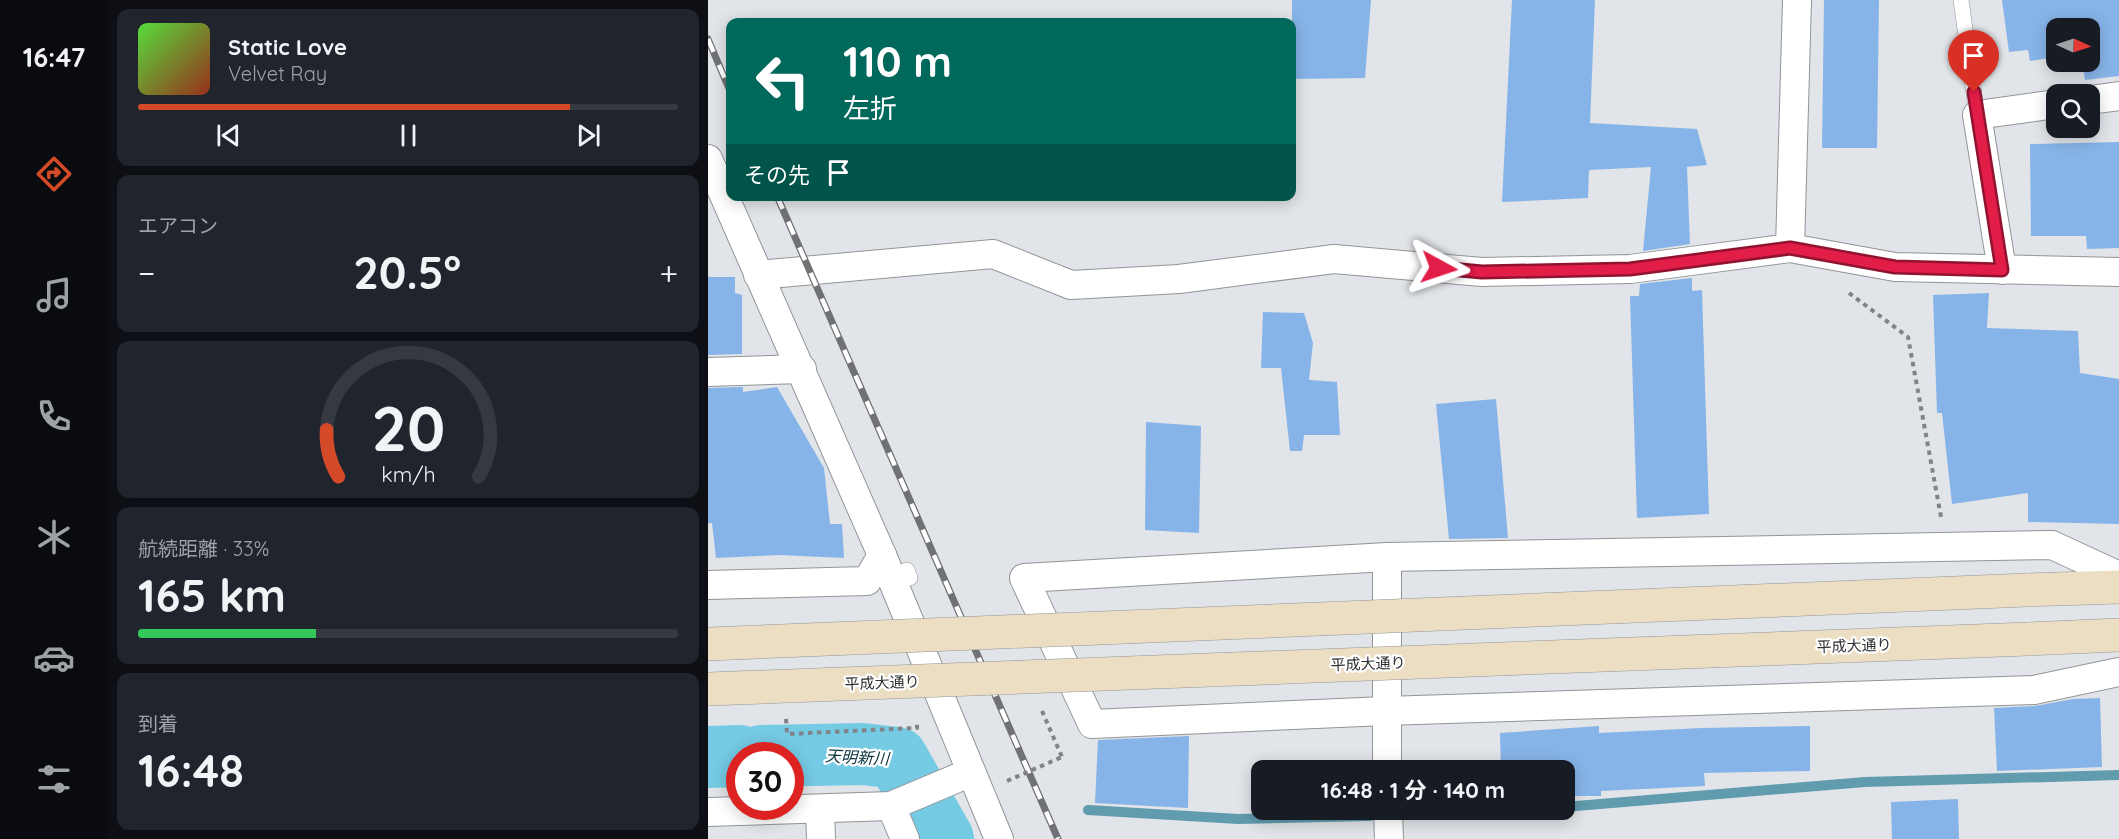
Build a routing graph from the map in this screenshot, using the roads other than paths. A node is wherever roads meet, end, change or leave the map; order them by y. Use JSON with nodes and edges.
{"nodes":[{"id":1,"x":1797,"y":0,"type":"edge"},
{"id":2,"x":1961,"y":0,"type":"edge"},
{"id":3,"x":2119,"y":96,"type":"edge"},
{"id":4,"x":2100,"y":99,"type":"edge"},
{"id":5,"x":2046,"y":105,"type":"edge"},
{"id":6,"x":1977,"y":115,"type":"junction"},
{"id":7,"x":708,"y":159,"type":"edge"},
{"id":8,"x":726,"y":201,"type":"edge"},
{"id":9,"x":726,"y":201,"type":"edge"},
{"id":10,"x":1790,"y":248,"type":"junction"},
{"id":11,"x":2002,"y":270,"type":"junction"},
{"id":12,"x":2119,"y":272,"type":"edge"},
{"id":13,"x":758,"y":275,"type":"junction"},
{"id":14,"x":802,"y":369,"type":"junction"},
{"id":15,"x":708,"y":372,"type":"edge"},
{"id":16,"x":1386,"y":558,"type":"junction"},
{"id":17,"x":894,"y":570,"type":"junction"},
{"id":18,"x":2119,"y":576,"type":"edge"},
{"id":19,"x":708,"y":585,"type":"edge"},
{"id":20,"x":2119,"y":587,"type":"edge"},
{"id":21,"x":2119,"y":635,"type":"edge"},
{"id":22,"x":708,"y":644,"type":"edge"},
{"id":23,"x":2119,"y":672,"type":"edge"},
{"id":24,"x":708,"y":689,"type":"edge"},
{"id":25,"x":1385,"y":711,"type":"junction"},
{"id":26,"x":1387,"y":760,"type":"edge"},
{"id":27,"x":969,"y":773,"type":"junction"},
{"id":28,"x":891,"y":806,"type":"junction"},
{"id":29,"x":820,"y":809,"type":"junction"},
{"id":30,"x":708,"y":812,"type":"edge"},
{"id":31,"x":1388,"y":820,"type":"edge"},
{"id":32,"x":821,"y":839,"type":"edge"},
{"id":33,"x":904,"y":839,"type":"edge"},
{"id":34,"x":999,"y":839,"type":"edge"},
{"id":35,"x":1389,"y":839,"type":"edge"}],
"edges":[{"from":1,"to":10,"type":"street"},
{"from":2,"to":6,"type":"lane"},
{"from":3,"to":4,"type":"street"},
{"from":5,"to":6,"type":"street"},
{"from":6,"to":11,"type":"street"},
{"from":7,"to":8,"type":"street"},
{"from":9,"to":13,"type":"street"},
{"from":10,"to":11,"type":"street"},
{"from":10,"to":13,"type":"street"},
{"from":11,"to":12,"type":"street"},
{"from":13,"to":14,"type":"street"},
{"from":14,"to":15,"type":"street"},
{"from":14,"to":17,"type":"street"},
{"from":16,"to":18,"type":"street"},
{"from":16,"to":25,"type":"street"},
{"from":16,"to":25,"type":"street"},
{"from":17,"to":19,"type":"street"},
{"from":17,"to":27,"type":"street"},
{"from":20,"to":22,"type":"street","bridge":true},
{"from":21,"to":24,"type":"street","name":"平成大通り","bridge":true},
{"from":23,"to":25,"type":"street"},
{"from":25,"to":26,"type":"street"},
{"from":27,"to":28,"type":"street"},
{"from":27,"to":34,"type":"street"},
{"from":28,"to":29,"type":"street"},
{"from":28,"to":33,"type":"street"},
{"from":29,"to":30,"type":"street"},
{"from":29,"to":32,"type":"street"},
{"from":31,"to":35,"type":"street"}]}
